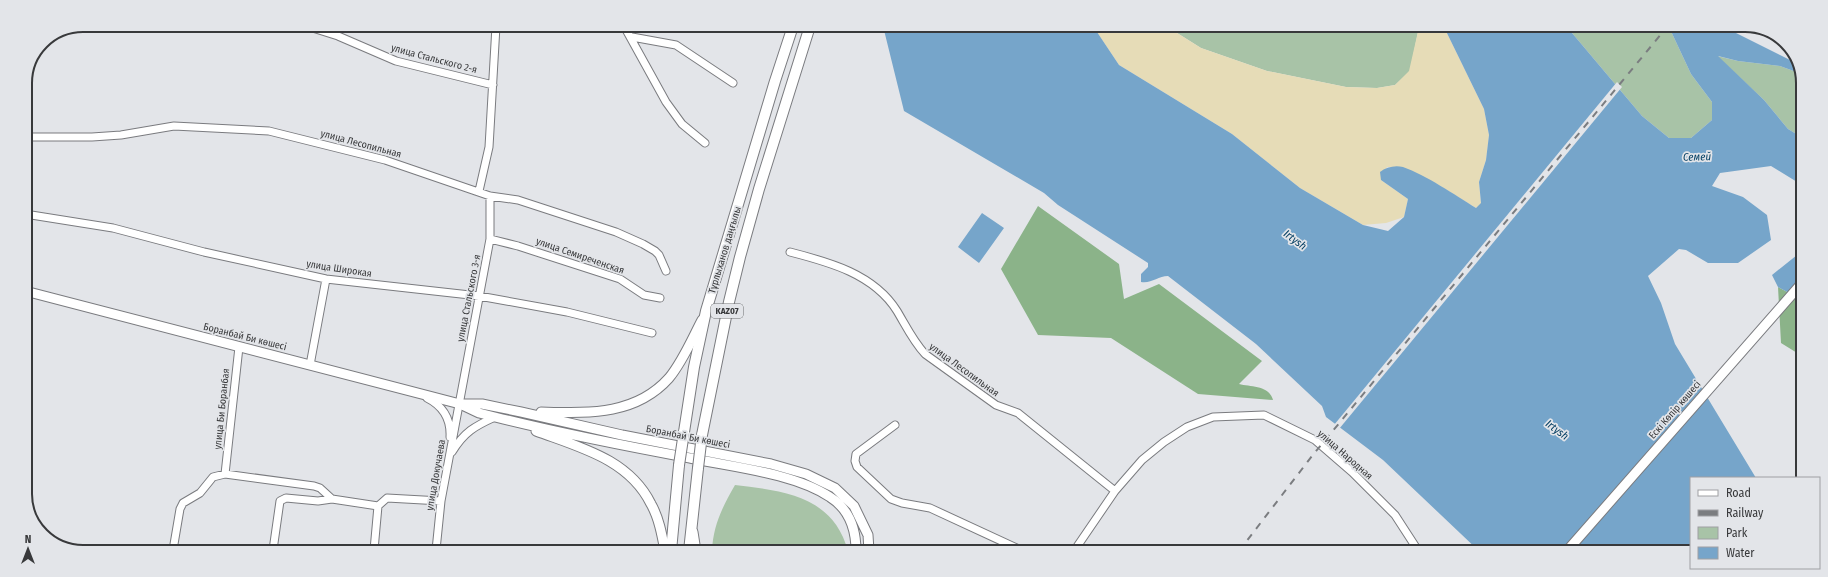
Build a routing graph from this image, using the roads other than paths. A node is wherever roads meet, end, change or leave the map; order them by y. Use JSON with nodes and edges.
{"nodes":[{"id":1,"x":325,"y":32,"type":"edge"},
{"id":2,"x":496,"y":32,"type":"edge"},
{"id":3,"x":628,"y":32,"type":"edge"},
{"id":4,"x":791,"y":32,"type":"edge"},
{"id":5,"x":808,"y":32,"type":"edge"},
{"id":6,"x":632,"y":37,"type":"junction"},
{"id":7,"x":733,"y":83,"type":"dead end"},
{"id":8,"x":493,"y":85,"type":"junction"},
{"id":9,"x":32,"y":137,"type":"edge"},
{"id":10,"x":705,"y":143,"type":"dead end"},
{"id":11,"x":479,"y":191,"type":"junction"},
{"id":12,"x":490,"y":196,"type":"junction"},
{"id":13,"x":32,"y":215,"type":"edge"},
{"id":14,"x":490,"y":239,"type":"junction"},
{"id":15,"x":790,"y":252,"type":"dead end"},
{"id":16,"x":666,"y":271,"type":"dead end"},
{"id":17,"x":326,"y":279,"type":"junction"},
{"id":18,"x":1796,"y":290,"type":"edge"},
{"id":19,"x":32,"y":293,"type":"edge"},
{"id":20,"x":479,"y":296,"type":"junction"},
{"id":21,"x":660,"y":298,"type":"dead end"},
{"id":22,"x":706,"y":311,"type":"junction"},
{"id":23,"x":652,"y":333,"type":"dead end"},
{"id":24,"x":240,"y":347,"type":"junction"},
{"id":25,"x":310,"y":365,"type":"junction"},
{"id":26,"x":420,"y":394,"type":"junction"},
{"id":27,"x":460,"y":404,"type":"junction"},
{"id":28,"x":521,"y":412,"type":"junction"},
{"id":29,"x":495,"y":417,"type":"junction"},
{"id":30,"x":520,"y":423,"type":"junction"},
{"id":31,"x":895,"y":426,"type":"dead end"},
{"id":32,"x":449,"y":457,"type":"junction"},
{"id":33,"x":225,"y":474,"type":"junction"},
{"id":34,"x":1115,"y":491,"type":"junction"},
{"id":35,"x":332,"y":499,"type":"junction"},
{"id":36,"x":441,"y":501,"type":"junction"},
{"id":37,"x":378,"y":506,"type":"junction"},
{"id":38,"x":692,"y":525,"type":"junction"},
{"id":39,"x":174,"y":545,"type":"edge"},
{"id":40,"x":275,"y":545,"type":"edge"},
{"id":41,"x":374,"y":545,"type":"edge"},
{"id":42,"x":437,"y":545,"type":"edge"},
{"id":43,"x":664,"y":545,"type":"edge"},
{"id":44,"x":672,"y":545,"type":"edge"},
{"id":45,"x":690,"y":545,"type":"edge"},
{"id":46,"x":695,"y":545,"type":"edge"},
{"id":47,"x":856,"y":545,"type":"edge"},
{"id":48,"x":869,"y":545,"type":"edge"},
{"id":49,"x":1010,"y":545,"type":"edge"},
{"id":50,"x":1078,"y":545,"type":"edge"},
{"id":51,"x":1414,"y":545,"type":"edge"},
{"id":52,"x":1572,"y":545,"type":"edge"}],
"edges":[{"from":1,"to":8,"type":"street","name":"улица Стальского 2-я"},
{"from":2,"to":8,"type":"street"},
{"from":3,"to":6,"type":"street"},
{"from":4,"to":22,"type":"highway","name":"Тұрлыханов даңғылы","number":"KAZ07"},
{"from":5,"to":38,"type":"highway","name":"Тұрлыханов даңғылы","number":"KAZ07","bridge":true},
{"from":6,"to":7,"type":"street"},
{"from":6,"to":10,"type":"street"},
{"from":8,"to":11,"type":"street"},
{"from":9,"to":11,"type":"street","name":"улица Лесопильная"},
{"from":11,"to":12,"type":"street","name":"улица Лесопильная"},
{"from":12,"to":14,"type":"street","name":"улица Стальского 3-я"},
{"from":12,"to":16,"type":"street","name":"улица Лесопильная"},
{"from":13,"to":17,"type":"street","name":"улица Широкая"},
{"from":14,"to":20,"type":"street","name":"улица Стальского 3-я"},
{"from":14,"to":21,"type":"street","name":"улица Семиреченская"},
{"from":15,"to":34,"type":"street","name":"улица Лесопильная"},
{"from":17,"to":20,"type":"street","name":"улица Широкая"},
{"from":17,"to":25,"type":"street"},
{"from":18,"to":52,"type":"main road","name":"Ескі Көпір көшесі"},
{"from":19,"to":24,"type":"main road","name":"Боранбай Би көшесі"},
{"from":20,"to":23,"type":"street","name":"улица Широкая"},
{"from":20,"to":27,"type":"street","name":"улица Стальского 3-я"},
{"from":22,"to":28,"type":"main road"},
{"from":22,"to":44,"type":"highway","name":"Тұрлыханов даңғылы","number":"KAZ07","bridge":true},
{"from":24,"to":25,"type":"main road","name":"Боранбай Би көшесі"},
{"from":24,"to":33,"type":"street","name":"улица Би Боранбая"},
{"from":25,"to":26,"type":"main road","name":"Боранбай Би көшесі"},
{"from":26,"to":27,"type":"main road","name":"Боранбай Би көшесі"},
{"from":26,"to":32,"type":"street"},
{"from":27,"to":28,"type":"main road","name":"Боранбай Би көшесі"},
{"from":27,"to":29,"type":"main road","name":"Боранбай Би көшесі"},
{"from":27,"to":32,"type":"street","name":"улица Докучаева"},
{"from":28,"to":48,"type":"main road","name":"Боранбай Би көшесі"},
{"from":29,"to":30,"type":"main road","name":"Боранбай Би көшесі"},
{"from":29,"to":32,"type":"street"},
{"from":30,"to":43,"type":"main road"},
{"from":30,"to":47,"type":"main road","name":"Боранбай Би көшесі"},
{"from":31,"to":49,"type":"street"},
{"from":32,"to":36,"type":"street","name":"улица Докучаева"},
{"from":33,"to":35,"type":"street"},
{"from":33,"to":39,"type":"street"},
{"from":34,"to":50,"type":"street","name":"улица Народная"},
{"from":34,"to":51,"type":"street","name":"улица Народная"},
{"from":35,"to":37,"type":"street"},
{"from":35,"to":40,"type":"street"},
{"from":36,"to":37,"type":"street"},
{"from":36,"to":42,"type":"street","name":"улица Докучаева"},
{"from":37,"to":41,"type":"street"},
{"from":38,"to":45,"type":"highway","name":"Тұрлыханов даңғылы","number":"KAZ07"},
{"from":38,"to":46,"type":"main road"}]}
